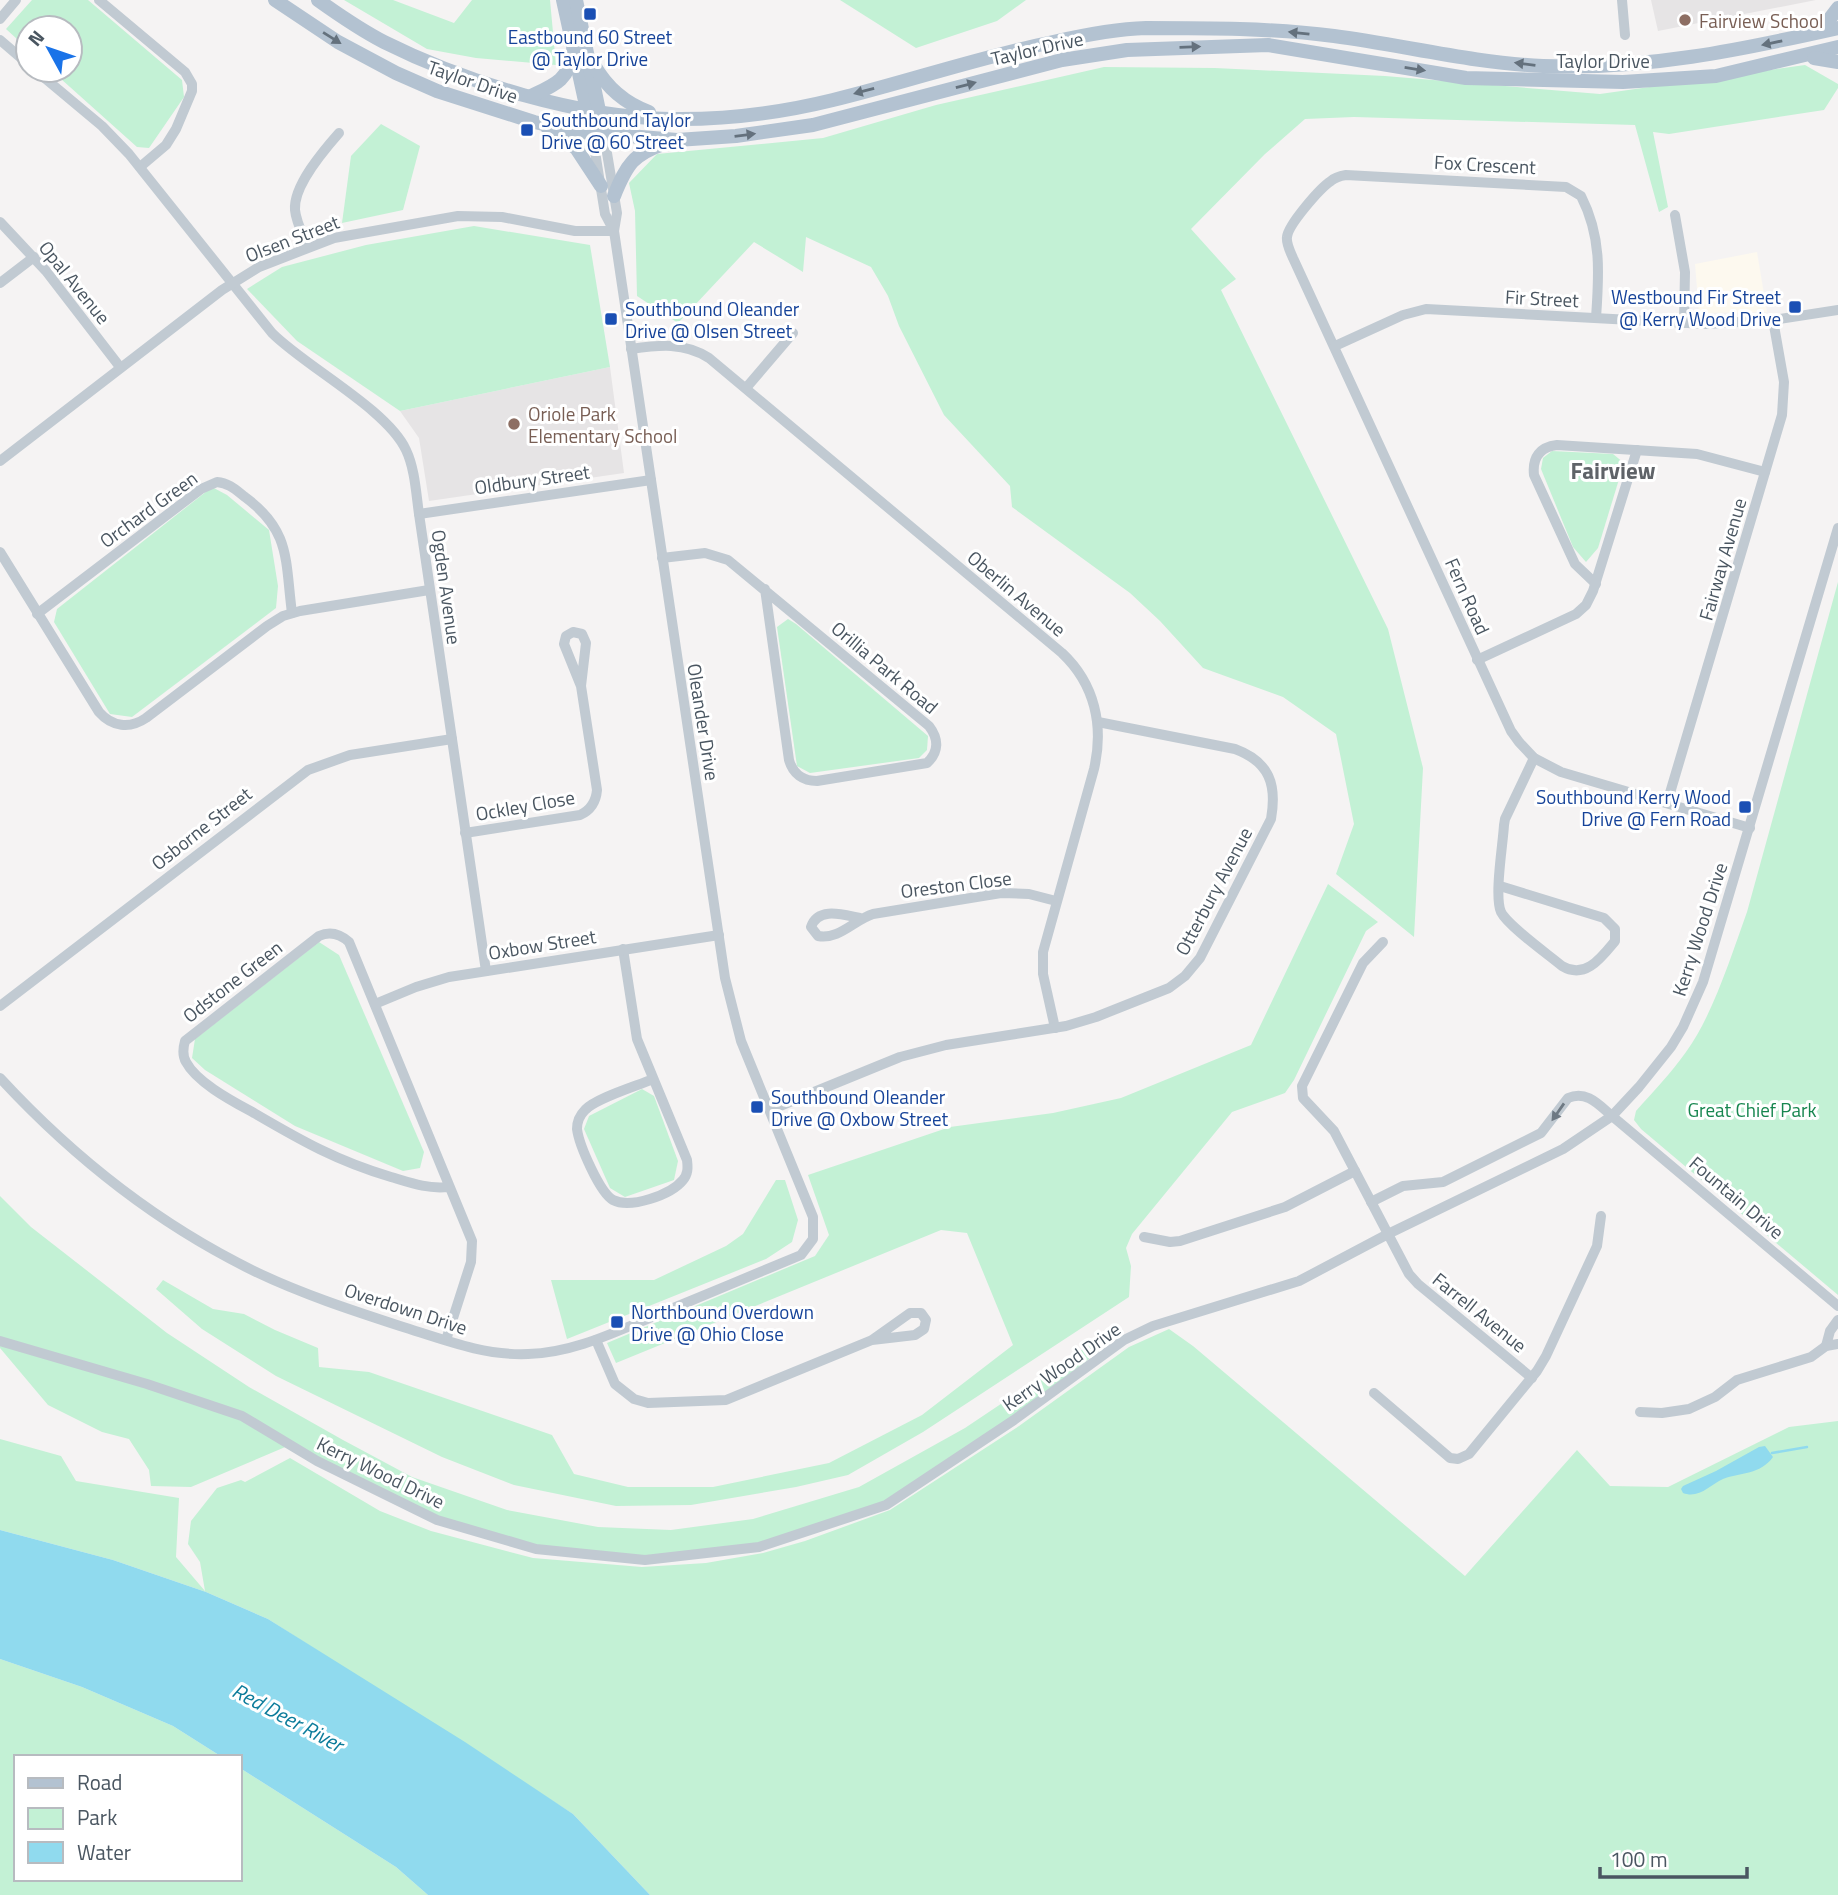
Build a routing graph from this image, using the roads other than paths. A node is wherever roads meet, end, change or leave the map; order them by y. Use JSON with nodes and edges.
{"nodes":[{"id":1,"x":16,"y":0,"type":"edge"},
{"id":2,"x":99,"y":0,"type":"edge"},
{"id":3,"x":275,"y":0,"type":"edge"},
{"id":4,"x":318,"y":0,"type":"edge"},
{"id":5,"x":563,"y":0,"type":"edge"},
{"id":6,"x":576,"y":0,"type":"edge"},
{"id":7,"x":1622,"y":0,"type":"edge"},
{"id":8,"x":1838,"y":8,"type":"edge"},
{"id":9,"x":0,"y":19,"type":"edge"},
{"id":10,"x":1838,"y":29,"type":"edge"},
{"id":11,"x":1625,"y":35,"type":"dead end"},
{"id":12,"x":1806,"y":35,"type":"junction"},
{"id":13,"x":0,"y":40,"type":"edge"},
{"id":14,"x":574,"y":47,"type":"junction"},
{"id":15,"x":1838,"y":47,"type":"edge"},
{"id":16,"x":14,"y":52,"type":"edge"},
{"id":17,"x":589,"y":55,"type":"junction"},
{"id":18,"x":1798,"y":57,"type":"junction"},
{"id":19,"x":1838,"y":62,"type":"edge"},
{"id":20,"x":51,"y":84,"type":"edge"},
{"id":21,"x":531,"y":96,"type":"junction"},
{"id":22,"x":594,"y":110,"type":"junction"},
{"id":23,"x":665,"y":119,"type":"junction"},
{"id":24,"x":534,"y":122,"type":"junction"},
{"id":25,"x":339,"y":133,"type":"dead end"},
{"id":26,"x":598,"y":134,"type":"junction"},
{"id":27,"x":677,"y":139,"type":"junction"},
{"id":28,"x":140,"y":167,"type":"junction"},
{"id":29,"x":601,"y":186,"type":"junction"},
{"id":30,"x":614,"y":196,"type":"junction"},
{"id":31,"x":1675,"y":215,"type":"dead end"},
{"id":32,"x":0,"y":222,"type":"edge"},
{"id":33,"x":614,"y":231,"type":"junction"},
{"id":34,"x":1287,"y":235,"type":"joint"},
{"id":35,"x":308,"y":247,"type":"junction"},
{"id":36,"x":34,"y":257,"type":"junction"},
{"id":37,"x":0,"y":283,"type":"edge"},
{"id":38,"x":231,"y":283,"type":"junction"},
{"id":39,"x":1838,"y":310,"type":"edge"},
{"id":40,"x":1596,"y":318,"type":"junction"},
{"id":41,"x":1773,"y":320,"type":"junction"},
{"id":42,"x":1685,"y":323,"type":"junction"},
{"id":43,"x":793,"y":334,"type":"dead end"},
{"id":44,"x":1335,"y":346,"type":"junction"},
{"id":45,"x":631,"y":349,"type":"junction"},
{"id":46,"x":120,"y":367,"type":"junction"},
{"id":47,"x":746,"y":388,"type":"junction"},
{"id":48,"x":1637,"y":450,"type":"junction"},
{"id":49,"x":0,"y":461,"type":"edge"},
{"id":50,"x":1765,"y":472,"type":"junction"},
{"id":51,"x":651,"y":480,"type":"junction"},
{"id":52,"x":419,"y":514,"type":"junction"},
{"id":53,"x":1838,"y":528,"type":"edge"},
{"id":54,"x":0,"y":552,"type":"edge"},
{"id":55,"x":662,"y":558,"type":"junction"},
{"id":56,"x":1595,"y":584,"type":"junction"},
{"id":57,"x":765,"y":589,"type":"junction"},
{"id":58,"x":429,"y":590,"type":"junction"},
{"id":59,"x":292,"y":613,"type":"junction"},
{"id":60,"x":37,"y":614,"type":"junction"},
{"id":61,"x":1478,"y":660,"type":"junction"},
{"id":62,"x":581,"y":686,"type":"dead end"},
{"id":63,"x":1098,"y":722,"type":"junction"},
{"id":64,"x":452,"y":739,"type":"junction"},
{"id":65,"x":1534,"y":758,"type":"junction"},
{"id":66,"x":1667,"y":803,"type":"junction"},
{"id":67,"x":1749,"y":828,"type":"junction"},
{"id":68,"x":466,"y":833,"type":"junction"},
{"id":69,"x":1500,"y":886,"type":"junction"},
{"id":70,"x":1056,"y":901,"type":"junction"},
{"id":71,"x":860,"y":918,"type":"dead end"},
{"id":72,"x":719,"y":935,"type":"junction"},
{"id":73,"x":1382,"y":942,"type":"dead end"},
{"id":74,"x":623,"y":949,"type":"junction"},
{"id":75,"x":486,"y":971,"type":"junction"},
{"id":76,"x":375,"y":1004,"type":"junction"},
{"id":77,"x":0,"y":1006,"type":"edge"},
{"id":78,"x":1055,"y":1028,"type":"junction"},
{"id":79,"x":0,"y":1078,"type":"edge"},
{"id":80,"x":653,"y":1079,"type":"junction"},
{"id":81,"x":770,"y":1110,"type":"junction"},
{"id":82,"x":1612,"y":1116,"type":"junction"},
{"id":83,"x":1355,"y":1171,"type":"junction"},
{"id":84,"x":449,"y":1186,"type":"junction"},
{"id":85,"x":1371,"y":1202,"type":"junction"},
{"id":86,"x":809,"y":1206,"type":"joint"},
{"id":87,"x":1601,"y":1216,"type":"dead end"},
{"id":88,"x":1388,"y":1234,"type":"junction"},
{"id":89,"x":1144,"y":1237,"type":"dead end"},
{"id":90,"x":1838,"y":1306,"type":"edge"},
{"id":91,"x":1838,"y":1320,"type":"edge"},
{"id":92,"x":446,"y":1340,"type":"junction"},
{"id":93,"x":596,"y":1340,"type":"junction"},
{"id":94,"x":873,"y":1340,"type":"dead end"},
{"id":95,"x":0,"y":1341,"type":"edge"},
{"id":96,"x":1832,"y":1345,"type":"edge"},
{"id":97,"x":1532,"y":1378,"type":"junction"},
{"id":98,"x":1374,"y":1393,"type":"dead end"},
{"id":99,"x":1640,"y":1412,"type":"dead end"}],
"edges":[{"from":1,"to":9,"type":"street"},
{"from":2,"to":28,"type":"street"},
{"from":3,"to":24,"type":"main road","name":"Taylor Drive","one_way":true},
{"from":4,"to":21,"type":"main road","name":"Taylor Drive"},
{"from":5,"to":14,"type":"main road"},
{"from":6,"to":17,"type":"main road"},
{"from":7,"to":11,"type":"street"},
{"from":8,"to":12,"type":"main road"},
{"from":10,"to":12,"type":"main road","name":"Taylor Drive"},
{"from":12,"to":23,"type":"main road","name":"Taylor Drive","one_way":true},
{"from":13,"to":16,"type":"street"},
{"from":14,"to":21,"type":"main road"},
{"from":14,"to":22,"type":"main road"},
{"from":15,"to":18,"type":"main road","name":"Taylor Drive"},
{"from":17,"to":22,"type":"main road"},
{"from":17,"to":23,"type":"main road"},
{"from":18,"to":19,"type":"main road"},
{"from":27,"to":18,"type":"main road","name":"Taylor Drive","one_way":true},
{"from":20,"to":28,"type":"street","name":"Ogden Avenue"},
{"from":21,"to":22,"type":"main road","name":"Taylor Drive"},
{"from":22,"to":23,"type":"main road","name":"Taylor Drive"},
{"from":22,"to":26,"type":"main road"},
{"from":24,"to":26,"type":"main road","name":"Taylor Drive"},
{"from":24,"to":29,"type":"main road"},
{"from":25,"to":35,"type":"street"},
{"from":26,"to":27,"type":"main road","name":"Taylor Drive"},
{"from":26,"to":29,"type":"street","name":"Oleander Drive"},
{"from":26,"to":30,"type":"street","name":"Oleander Drive"},
{"from":27,"to":30,"type":"main road"},
{"from":28,"to":38,"type":"street","name":"Ogden Avenue"},
{"from":29,"to":33,"type":"street","name":"Oleander Drive"},
{"from":30,"to":33,"type":"street","name":"Oleander Drive"},
{"from":31,"to":42,"type":"street"},
{"from":32,"to":36,"type":"street","name":"Opal Avenue"},
{"from":33,"to":35,"type":"street","name":"Olsen Street"},
{"from":33,"to":45,"type":"street","name":"Oleander Drive"},
{"from":34,"to":40,"type":"street","name":"Fox Crescent"},
{"from":34,"to":44,"type":"street","name":"Fern Road"},
{"from":35,"to":38,"type":"street","name":"Olsen Street"},
{"from":36,"to":37,"type":"street"},
{"from":36,"to":46,"type":"street","name":"Opal Avenue"},
{"from":38,"to":46,"type":"street","name":"Olsen Street"},
{"from":38,"to":52,"type":"street","name":"Ogden Avenue"},
{"from":39,"to":41,"type":"street","name":"Fir Street"},
{"from":40,"to":42,"type":"street","name":"Fir Street"},
{"from":40,"to":44,"type":"street","name":"Fir Street"},
{"from":41,"to":42,"type":"street","name":"Fir Street"},
{"from":41,"to":50,"type":"street","name":"Fairway Avenue"},
{"from":43,"to":47,"type":"street"},
{"from":44,"to":61,"type":"street","name":"Fern Road"},
{"from":45,"to":47,"type":"street","name":"Oberlin Avenue"},
{"from":45,"to":51,"type":"street","name":"Oleander Drive"},
{"from":46,"to":49,"type":"street","name":"Olsen Street"},
{"from":47,"to":63,"type":"street","name":"Oberlin Avenue"},
{"from":48,"to":50,"type":"street"},
{"from":48,"to":56,"type":"street"},
{"from":48,"to":56,"type":"street"},
{"from":50,"to":66,"type":"street","name":"Fairway Avenue"},
{"from":51,"to":52,"type":"street","name":"Oldbury Street"},
{"from":51,"to":55,"type":"street","name":"Oleander Drive"},
{"from":52,"to":58,"type":"street","name":"Ogden Avenue"},
{"from":53,"to":67,"type":"street","name":"Kerry Wood Drive"},
{"from":54,"to":60,"type":"street"},
{"from":55,"to":57,"type":"street","name":"Orillia Park Road"},
{"from":55,"to":72,"type":"street","name":"Oleander Drive"},
{"from":56,"to":61,"type":"street"},
{"from":57,"to":57,"type":"street","name":"Orillia Park Road"},
{"from":58,"to":59,"type":"street"},
{"from":58,"to":64,"type":"street","name":"Ogden Avenue"},
{"from":59,"to":60,"type":"street"},
{"from":59,"to":60,"type":"street","name":"Orchard Green"},
{"from":61,"to":65,"type":"street","name":"Fern Road"},
{"from":62,"to":68,"type":"street","name":"Ockley Close"},
{"from":63,"to":70,"type":"street","name":"Oberlin Avenue"},
{"from":63,"to":78,"type":"street","name":"Otterbury Avenue"},
{"from":64,"to":68,"type":"street","name":"Ogden Avenue"},
{"from":64,"to":77,"type":"street","name":"Osborne Street"},
{"from":65,"to":66,"type":"street","name":"Fern Road"},
{"from":65,"to":69,"type":"street"},
{"from":66,"to":67,"type":"street","name":"Fern Road"},
{"from":67,"to":82,"type":"street","name":"Kerry Wood Drive"},
{"from":68,"to":75,"type":"street","name":"Ogden Avenue"},
{"from":69,"to":69,"type":"street"},
{"from":70,"to":71,"type":"street","name":"Oreston Close"},
{"from":70,"to":78,"type":"street","name":"Oberlin Avenue"},
{"from":72,"to":74,"type":"street","name":"Oxbow Street"},
{"from":72,"to":81,"type":"street","name":"Oleander Drive"},
{"from":73,"to":83,"type":"street","name":"Farrell Avenue"},
{"from":74,"to":75,"type":"street","name":"Oxbow Street"},
{"from":74,"to":80,"type":"street"},
{"from":75,"to":76,"type":"street","name":"Oxbow Street"},
{"from":76,"to":84,"type":"street","name":"Odstone Green"},
{"from":76,"to":84,"type":"street","name":"Odstone Green"},
{"from":78,"to":81,"type":"street","name":"Otterbury Avenue"},
{"from":79,"to":92,"type":"street","name":"Overdown Drive"},
{"from":80,"to":80,"type":"street"},
{"from":81,"to":86,"type":"street","name":"Oleander Drive"},
{"from":82,"to":85,"type":"street","name":"Fountain Drive","one_way":true},
{"from":82,"to":88,"type":"street","name":"Kerry Wood Drive"},
{"from":82,"to":90,"type":"street","name":"Fountain Drive"},
{"from":83,"to":85,"type":"street","name":"Farrell Avenue"},
{"from":83,"to":89,"type":"street"},
{"from":84,"to":92,"type":"street","name":"Odstone Green"},
{"from":85,"to":88,"type":"street","name":"Farrell Avenue"},
{"from":86,"to":93,"type":"street","name":"Overdown Drive"},
{"from":87,"to":97,"type":"street"},
{"from":88,"to":95,"type":"street","name":"Kerry Wood Drive"},
{"from":88,"to":97,"type":"street","name":"Farrell Avenue"},
{"from":91,"to":96,"type":"street"},
{"from":92,"to":93,"type":"street","name":"Overdown Drive"},
{"from":93,"to":94,"type":"street"},
{"from":96,"to":99,"type":"street"},
{"from":97,"to":98,"type":"street"}]}
